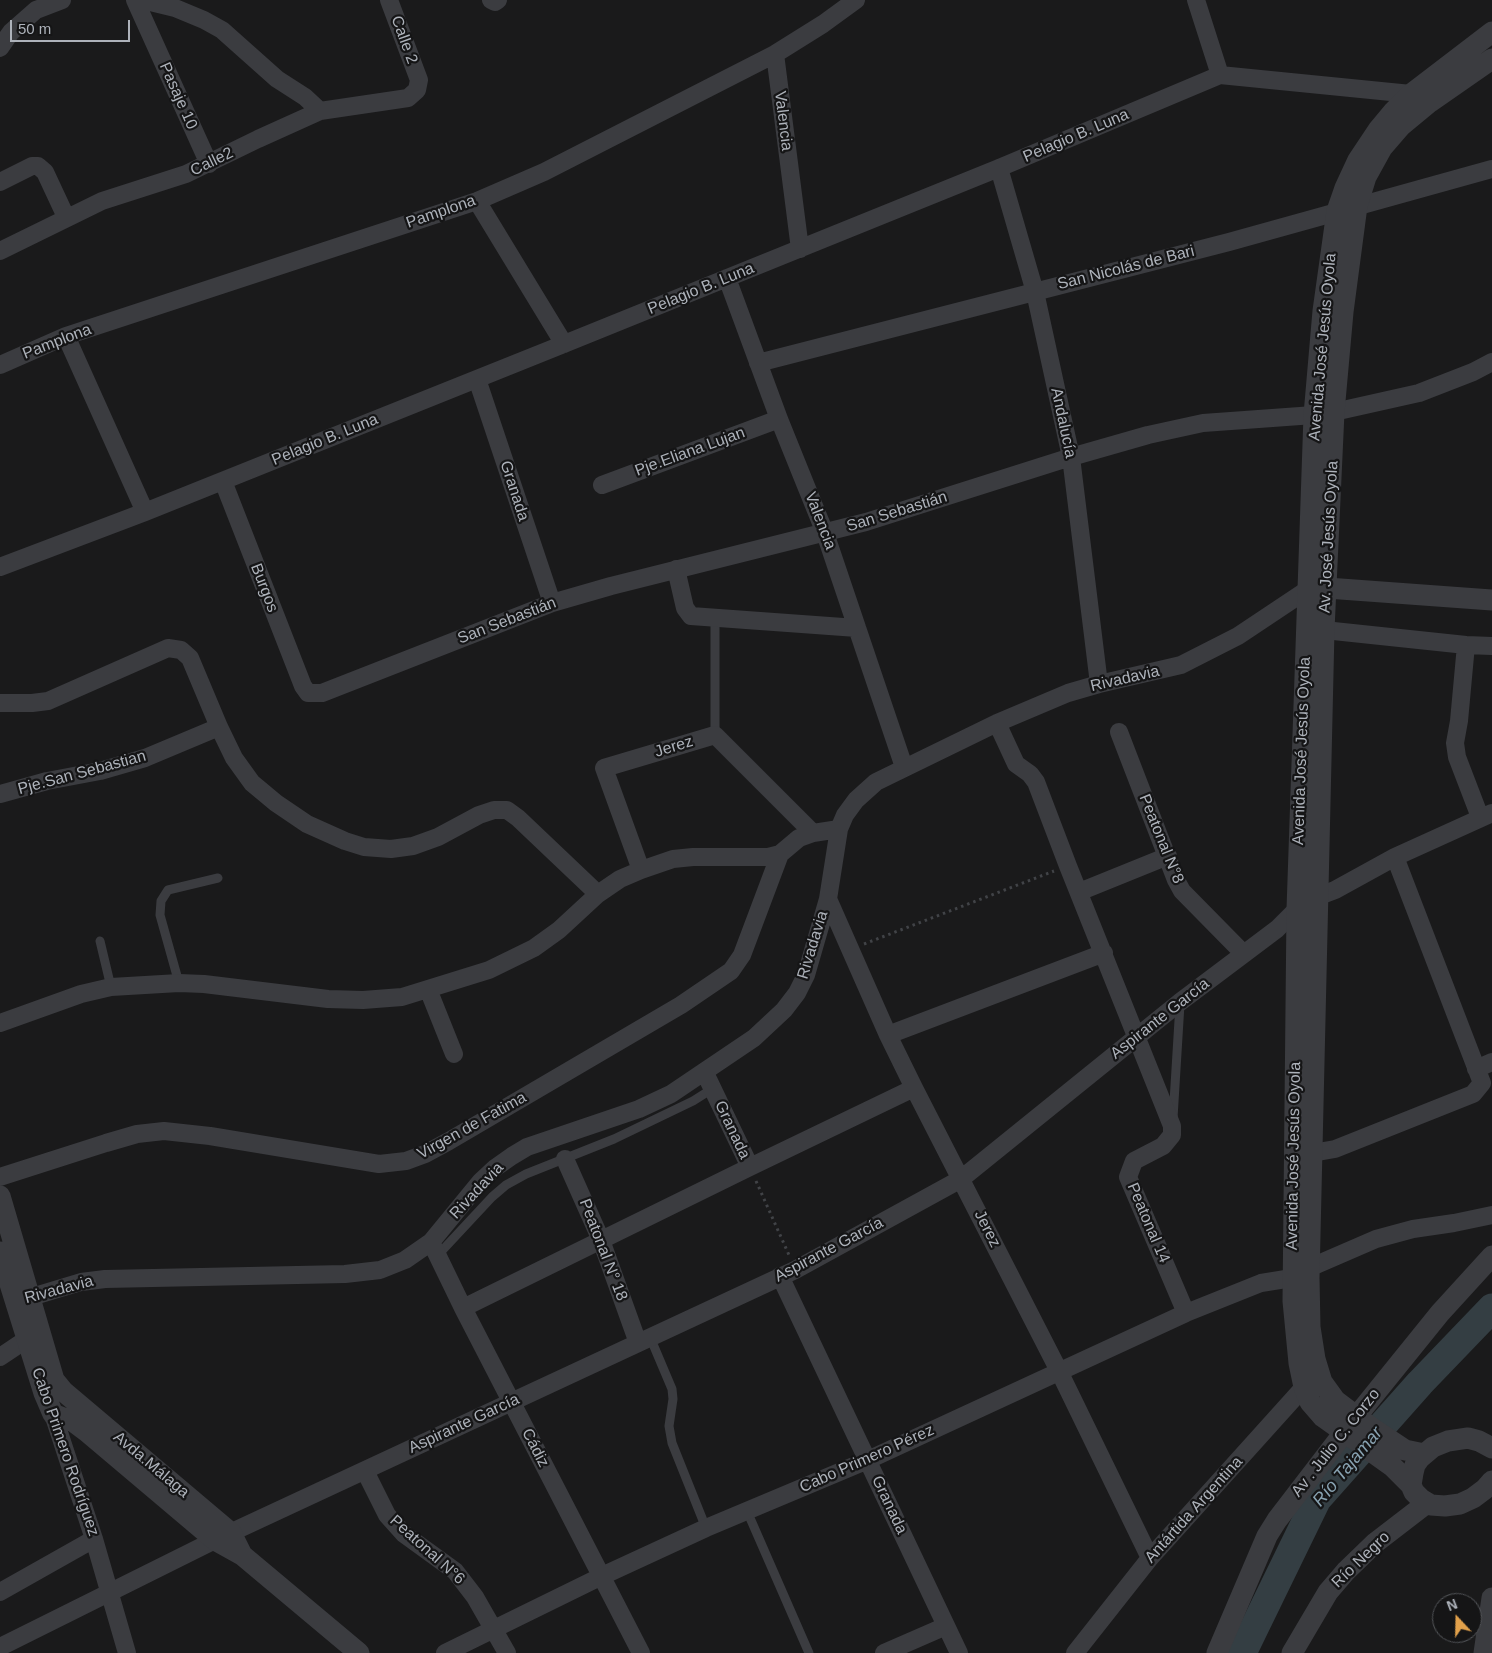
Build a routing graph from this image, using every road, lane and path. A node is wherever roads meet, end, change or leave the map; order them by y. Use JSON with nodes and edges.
{"nodes":[{"id":1,"x":62,"y":0,"type":"edge"},
{"id":2,"x":135,"y":0,"type":"edge"},
{"id":3,"x":142,"y":0,"type":"edge"},
{"id":4,"x":389,"y":0,"type":"edge"},
{"id":5,"x":491,"y":0,"type":"edge"},
{"id":6,"x":498,"y":0,"type":"edge"},
{"id":7,"x":856,"y":0,"type":"edge"},
{"id":8,"x":1196,"y":0,"type":"edge"},
{"id":9,"x":1492,"y":32,"type":"edge"},
{"id":10,"x":0,"y":48,"type":"edge"},
{"id":11,"x":775,"y":54,"type":"junction"},
{"id":12,"x":1492,"y":59,"type":"edge"},
{"id":13,"x":1220,"y":75,"type":"junction"},
{"id":14,"x":419,"y":80,"type":"joint"},
{"id":15,"x":1411,"y":94,"type":"junction"},
{"id":16,"x":320,"y":111,"type":"junction"},
{"id":17,"x":209,"y":164,"type":"junction"},
{"id":18,"x":999,"y":168,"type":"junction"},
{"id":19,"x":1492,"y":168,"type":"edge"},
{"id":20,"x":0,"y":182,"type":"edge"},
{"id":21,"x":477,"y":201,"type":"junction"},
{"id":22,"x":1347,"y":209,"type":"junction"},
{"id":23,"x":66,"y":217,"type":"junction"},
{"id":24,"x":800,"y":249,"type":"junction"},
{"id":25,"x":0,"y":250,"type":"edge"},
{"id":26,"x":727,"y":278,"type":"junction"},
{"id":27,"x":1035,"y":292,"type":"junction"},
{"id":28,"x":66,"y":336,"type":"junction"},
{"id":29,"x":564,"y":344,"type":"junction"},
{"id":30,"x":1492,"y":362,"type":"edge"},
{"id":31,"x":758,"y":363,"type":"junction"},
{"id":32,"x":0,"y":365,"type":"edge"},
{"id":33,"x":477,"y":379,"type":"junction"},
{"id":34,"x":1324,"y":414,"type":"junction"},
{"id":35,"x":779,"y":419,"type":"junction"},
{"id":36,"x":1071,"y":457,"type":"junction"},
{"id":37,"x":222,"y":481,"type":"junction"},
{"id":38,"x":602,"y":485,"type":"dead end"},
{"id":39,"x":145,"y":512,"type":"junction"},
{"id":40,"x":825,"y":533,"type":"junction"},
{"id":41,"x":0,"y":567,"type":"edge"},
{"id":42,"x":676,"y":569,"type":"junction"},
{"id":43,"x":1317,"y":589,"type":"junction"},
{"id":44,"x":1492,"y":600,"type":"edge"},
{"id":45,"x":552,"y":603,"type":"junction"},
{"id":46,"x":715,"y":618,"type":"junction"},
{"id":47,"x":858,"y":628,"type":"junction"},
{"id":48,"x":1324,"y":630,"type":"junction"},
{"id":49,"x":1466,"y":645,"type":"junction"},
{"id":50,"x":1492,"y":646,"type":"edge"},
{"id":51,"x":1099,"y":684,"type":"junction"},
{"id":52,"x":308,"y":693,"type":"joint"},
{"id":53,"x":0,"y":703,"type":"edge"},
{"id":54,"x":997,"y":723,"type":"junction"},
{"id":55,"x":219,"y":727,"type":"junction"},
{"id":56,"x":1119,"y":732,"type":"dead end"},
{"id":57,"x":715,"y":735,"type":"junction"},
{"id":58,"x":904,"y":767,"type":"junction"},
{"id":59,"x":0,"y":794,"type":"edge"},
{"id":60,"x":1486,"y":815,"type":"edge"},
{"id":61,"x":839,"y":829,"type":"junction"},
{"id":62,"x":813,"y":833,"type":"junction"},
{"id":63,"x":780,"y":854,"type":"junction"},
{"id":64,"x":1168,"y":856,"type":"junction"},
{"id":65,"x":1395,"y":857,"type":"junction"},
{"id":66,"x":1068,"y":866,"type":"junction"},
{"id":67,"x":641,"y":870,"type":"junction"},
{"id":68,"x":218,"y":878,"type":"dead end"},
{"id":69,"x":1078,"y":892,"type":"junction"},
{"id":70,"x":598,"y":894,"type":"junction"},
{"id":71,"x":1319,"y":896,"type":"junction"},
{"id":72,"x":828,"y":899,"type":"junction"},
{"id":73,"x":1297,"y":909,"type":"junction"},
{"id":74,"x":100,"y":941,"type":"dead end"},
{"id":75,"x":850,"y":950,"type":"junction"},
{"id":76,"x":1104,"y":953,"type":"junction"},
{"id":77,"x":1244,"y":954,"type":"junction"},
{"id":78,"x":179,"y":984,"type":"junction"},
{"id":79,"x":111,"y":987,"type":"junction"},
{"id":80,"x":428,"y":989,"type":"junction"},
{"id":81,"x":1180,"y":1002,"type":"junction"},
{"id":82,"x":0,"y":1023,"type":"edge"},
{"id":83,"x":888,"y":1036,"type":"junction"},
{"id":84,"x":1137,"y":1036,"type":"junction"},
{"id":85,"x":454,"y":1054,"type":"dead end"},
{"id":86,"x":1484,"y":1066,"type":"edge"},
{"id":87,"x":709,"y":1081,"type":"junction"},
{"id":88,"x":914,"y":1088,"type":"junction"},
{"id":89,"x":1172,"y":1126,"type":"junction"},
{"id":90,"x":1312,"y":1153,"type":"junction"},
{"id":91,"x":565,"y":1159,"type":"junction"},
{"id":92,"x":750,"y":1166,"type":"junction"},
{"id":93,"x":0,"y":1177,"type":"edge"},
{"id":94,"x":961,"y":1179,"type":"junction"},
{"id":95,"x":0,"y":1196,"type":"edge"},
{"id":96,"x":1492,"y":1215,"type":"edge"},
{"id":97,"x":601,"y":1240,"type":"junction"},
{"id":98,"x":434,"y":1249,"type":"junction"},
{"id":99,"x":1492,"y":1256,"type":"edge"},
{"id":100,"x":5,"y":1260,"type":"edge"},
{"id":101,"x":788,"y":1273,"type":"junction"},
{"id":102,"x":1301,"y":1273,"type":"junction"},
{"id":103,"x":23,"y":1300,"type":"junction"},
{"id":104,"x":463,"y":1308,"type":"junction"},
{"id":105,"x":1186,"y":1314,"type":"junction"},
{"id":106,"x":27,"y":1339,"type":"junction"},
{"id":107,"x":644,"y":1340,"type":"junction"},
{"id":108,"x":0,"y":1357,"type":"edge"},
{"id":109,"x":1059,"y":1371,"type":"junction"},
{"id":110,"x":54,"y":1380,"type":"joint"},
{"id":111,"x":1312,"y":1381,"type":"junction"},
{"id":112,"x":511,"y":1402,"type":"junction"},
{"id":113,"x":54,"y":1414,"type":"junction"},
{"id":114,"x":1357,"y":1430,"type":"junction"},
{"id":115,"x":1492,"y":1448,"type":"edge"},
{"id":116,"x":1386,"y":1450,"type":"junction"},
{"id":117,"x":1424,"y":1454,"type":"junction"},
{"id":118,"x":868,"y":1460,"type":"junction"},
{"id":119,"x":365,"y":1471,"type":"junction"},
{"id":120,"x":1412,"y":1485,"type":"junction"},
{"id":121,"x":1490,"y":1485,"type":"edge"},
{"id":122,"x":1427,"y":1503,"type":"junction"},
{"id":123,"x":747,"y":1511,"type":"junction"},
{"id":124,"x":706,"y":1528,"type":"junction"},
{"id":125,"x":223,"y":1536,"type":"junction"},
{"id":126,"x":94,"y":1539,"type":"junction"},
{"id":127,"x":1150,"y":1558,"type":"junction"},
{"id":128,"x":602,"y":1576,"type":"junction"},
{"id":129,"x":0,"y":1592,"type":"edge"},
{"id":130,"x":108,"y":1592,"type":"junction"},
{"id":131,"x":1492,"y":1598,"type":"edge"},
{"id":132,"x":946,"y":1626,"type":"junction"},
{"id":133,"x":494,"y":1629,"type":"junction"},
{"id":134,"x":0,"y":1647,"type":"edge"},
{"id":135,"x":127,"y":1653,"type":"edge"},
{"id":136,"x":360,"y":1653,"type":"edge"},
{"id":137,"x":445,"y":1653,"type":"edge"},
{"id":138,"x":507,"y":1653,"type":"edge"},
{"id":139,"x":641,"y":1653,"type":"edge"},
{"id":140,"x":809,"y":1653,"type":"edge"},
{"id":141,"x":884,"y":1653,"type":"edge"},
{"id":142,"x":959,"y":1653,"type":"edge"},
{"id":143,"x":1075,"y":1653,"type":"edge"},
{"id":144,"x":1216,"y":1653,"type":"edge"},
{"id":145,"x":1292,"y":1653,"type":"edge"},
{"id":146,"x":1484,"y":1653,"type":"edge"}],
"edges":[{"from":1,"to":10,"type":"street"},
{"from":2,"to":17,"type":"street","name":"Pasaje 10"},
{"from":3,"to":16,"type":"street"},
{"from":4,"to":14,"type":"street","name":"Calle 2"},
{"from":5,"to":6,"type":"street"},
{"from":7,"to":11,"type":"street","name":"Pamplona"},
{"from":8,"to":13,"type":"street"},
{"from":9,"to":15,"type":"street"},
{"from":11,"to":21,"type":"street","name":"Pamplona"},
{"from":11,"to":24,"type":"street","name":"Valencia"},
{"from":12,"to":22,"type":"street","name":"Av. José Jesús Oyola"},
{"from":13,"to":15,"type":"street","name":"Pelagio B. Luna"},
{"from":13,"to":18,"type":"street","name":"Pelagio B. Luna"},
{"from":14,"to":16,"type":"street","name":"Calle2"},
{"from":15,"to":22,"type":"street"},
{"from":16,"to":17,"type":"street","name":"Calle2"},
{"from":17,"to":23,"type":"street","name":"Calle2"},
{"from":18,"to":24,"type":"street","name":"Pelagio B. Luna"},
{"from":18,"to":27,"type":"street","name":"Andalucía"},
{"from":19,"to":22,"type":"street","name":"San Nicolás de Bari"},
{"from":20,"to":23,"type":"street"},
{"from":21,"to":28,"type":"street","name":"Pamplona"},
{"from":21,"to":29,"type":"street"},
{"from":22,"to":27,"type":"street","name":"San Nicolás de Bari"},
{"from":22,"to":34,"type":"street","name":"Av. José Jesús Oyola"},
{"from":23,"to":25,"type":"street","name":"Calle2"},
{"from":24,"to":26,"type":"street","name":"Pelagio B. Luna"},
{"from":26,"to":29,"type":"street","name":"Pelagio B. Luna"},
{"from":26,"to":31,"type":"street","name":"Valencia"},
{"from":27,"to":31,"type":"street","name":"San Nicolás de Bari"},
{"from":27,"to":36,"type":"street","name":"Andalucía"},
{"from":28,"to":32,"type":"street","name":"Pamplona"},
{"from":28,"to":39,"type":"street"},
{"from":29,"to":33,"type":"street","name":"Pelagio B. Luna"},
{"from":30,"to":34,"type":"street","name":"San Sebastián"},
{"from":31,"to":35,"type":"street","name":"Valencia"},
{"from":33,"to":37,"type":"street","name":"Pelagio B. Luna"},
{"from":33,"to":45,"type":"street","name":"Granada"},
{"from":34,"to":36,"type":"street","name":"San Sebastián"},
{"from":34,"to":43,"type":"street","name":"Av. José Jesús Oyola"},
{"from":35,"to":38,"type":"street","name":"Pje.Eliana Lujan"},
{"from":35,"to":40,"type":"street","name":"Valencia"},
{"from":36,"to":40,"type":"street","name":"San Sebastián"},
{"from":36,"to":51,"type":"street","name":"Andalucía"},
{"from":37,"to":39,"type":"street","name":"Pelagio B. Luna"},
{"from":37,"to":52,"type":"street","name":"Burgos"},
{"from":39,"to":41,"type":"street","name":"Pelagio B. Luna"},
{"from":40,"to":42,"type":"street","name":"San Sebastián"},
{"from":40,"to":47,"type":"street","name":"Valencia"},
{"from":42,"to":45,"type":"street","name":"San Sebastián"},
{"from":42,"to":46,"type":"street"},
{"from":43,"to":44,"type":"street"},
{"from":43,"to":48,"type":"street","name":"Av. José Jesús Oyola"},
{"from":43,"to":51,"type":"street","name":"Rivadavia"},
{"from":43,"to":73,"type":"street","name":"Avenida José Jesús Oyola"},
{"from":45,"to":52,"type":"street","name":"San Sebastián"},
{"from":46,"to":47,"type":"street"},
{"from":46,"to":57,"type":"lane"},
{"from":47,"to":58,"type":"street","name":"Valencia"},
{"from":48,"to":49,"type":"street"},
{"from":48,"to":71,"type":"street","name":"Av. José Jesús Oyola"},
{"from":49,"to":50,"type":"street"},
{"from":49,"to":60,"type":"street"},
{"from":51,"to":54,"type":"street","name":"Rivadavia"},
{"from":53,"to":55,"type":"street"},
{"from":54,"to":58,"type":"street","name":"Rivadavia"},
{"from":54,"to":66,"type":"street"},
{"from":55,"to":59,"type":"street","name":"Pje.San Sebastian"},
{"from":55,"to":70,"type":"street"},
{"from":56,"to":64,"type":"street","name":"Peatonal N°8"},
{"from":57,"to":62,"type":"street","name":"Jerez"},
{"from":57,"to":67,"type":"street","name":"Jerez"},
{"from":58,"to":61,"type":"street","name":"Rivadavia"},
{"from":60,"to":65,"type":"street","name":"Aspirante García"},
{"from":61,"to":62,"type":"street"},
{"from":61,"to":72,"type":"street","name":"Rivadavia"},
{"from":62,"to":63,"type":"street"},
{"from":63,"to":67,"type":"street"},
{"from":63,"to":93,"type":"street","name":"Virgen de Fatima"},
{"from":64,"to":69,"type":"street"},
{"from":64,"to":77,"type":"street","name":"Peatonal N°8"},
{"from":65,"to":71,"type":"street","name":"Aspirante García"},
{"from":65,"to":86,"type":"street"},
{"from":66,"to":69,"type":"street"},
{"from":66,"to":75,"type":"path"},
{"from":67,"to":70,"type":"street"},
{"from":68,"to":78,"type":"lane"},
{"from":69,"to":76,"type":"street"},
{"from":70,"to":80,"type":"street"},
{"from":71,"to":73,"type":"street","name":"Aspirante García"},
{"from":71,"to":90,"type":"street"},
{"from":72,"to":75,"type":"street","name":"Jerez"},
{"from":72,"to":87,"type":"street","name":"Rivadavia"},
{"from":73,"to":77,"type":"street","name":"Aspirante García"},
{"from":73,"to":102,"type":"street","name":"Avenida José Jesús Oyola"},
{"from":74,"to":79,"type":"lane"},
{"from":75,"to":83,"type":"street","name":"Jerez"},
{"from":76,"to":83,"type":"street"},
{"from":76,"to":84,"type":"street"},
{"from":77,"to":81,"type":"street","name":"Aspirante García"},
{"from":78,"to":79,"type":"street"},
{"from":78,"to":80,"type":"street"},
{"from":79,"to":82,"type":"street"},
{"from":80,"to":85,"type":"street"},
{"from":81,"to":84,"type":"street","name":"Aspirante García"},
{"from":81,"to":89,"type":"lane"},
{"from":83,"to":88,"type":"street","name":"Jerez"},
{"from":84,"to":89,"type":"street"},
{"from":84,"to":94,"type":"street","name":"Aspirante García"},
{"from":86,"to":90,"type":"street"},
{"from":87,"to":91,"type":"lane"},
{"from":87,"to":92,"type":"street","name":"Granada"},
{"from":87,"to":98,"type":"street","name":"Rivadavia"},
{"from":88,"to":92,"type":"street"},
{"from":88,"to":94,"type":"street","name":"Jerez"},
{"from":89,"to":105,"type":"street","name":"Peatonal 14"},
{"from":90,"to":102,"type":"street"},
{"from":91,"to":97,"type":"street","name":"Peatonal N° 18"},
{"from":91,"to":98,"type":"lane"},
{"from":92,"to":97,"type":"street"},
{"from":92,"to":101,"type":"path","name":"Granada"},
{"from":94,"to":101,"type":"street","name":"Aspirante García"},
{"from":94,"to":109,"type":"street","name":"Jerez"},
{"from":95,"to":100,"type":"street","name":"Cabo Primero Rodríguez"},
{"from":96,"to":102,"type":"street","name":"Cabo Primero Pérez"},
{"from":97,"to":104,"type":"street"},
{"from":97,"to":107,"type":"street","name":"Peatonal N° 18"},
{"from":98,"to":103,"type":"street","name":"Rivadavia"},
{"from":98,"to":104,"type":"street","name":"Cádiz"},
{"from":99,"to":114,"type":"street","name":"Av . Julio C. Corzo"},
{"from":100,"to":103,"type":"street","name":"Cabo Primero Rodríguez"},
{"from":101,"to":107,"type":"street","name":"Aspirante García"},
{"from":101,"to":118,"type":"street","name":"Granada"},
{"from":102,"to":105,"type":"street","name":"Cabo Primero Pérez"},
{"from":102,"to":111,"type":"street","name":"Avenida José Jesús Oyola"},
{"from":103,"to":106,"type":"street","name":"Cabo Primero Rodríguez"},
{"from":103,"to":110,"type":"street","name":"Cabo Primero Rodríguez"},
{"from":104,"to":112,"type":"street","name":"Cádiz"},
{"from":105,"to":109,"type":"street","name":"Cabo Primero Pérez"},
{"from":106,"to":108,"type":"street"},
{"from":106,"to":113,"type":"street","name":"Cabo Primero Rodríguez"},
{"from":107,"to":112,"type":"street","name":"Aspirante García"},
{"from":107,"to":124,"type":"lane","name":"Peatonal N° 18"},
{"from":109,"to":118,"type":"street","name":"Cabo Primero Pérez"},
{"from":109,"to":127,"type":"street","name":"Jerez"},
{"from":110,"to":125,"type":"street","name":"Avda.Málaga"},
{"from":111,"to":114,"type":"street","name":"Avenida José Jesús Oyola"},
{"from":111,"to":127,"type":"street","name":"Antártida Argentina"},
{"from":112,"to":119,"type":"street","name":"Aspirante García"},
{"from":112,"to":128,"type":"street","name":"Cádiz"},
{"from":113,"to":125,"type":"street","name":"Avda.Málaga"},
{"from":113,"to":126,"type":"street","name":"Cabo Primero Rodríguez"},
{"from":114,"to":116,"type":"street","name":"Avenida José Jesús Oyola"},
{"from":114,"to":144,"type":"street","name":"Av . Julio C. Corzo"},
{"from":115,"to":117,"type":"street"},
{"from":116,"to":117,"type":"street","name":"Avenida José Jesús Oyola"},
{"from":116,"to":120,"type":"street","name":"Avenida José Jesús Oyola"},
{"from":117,"to":120,"type":"street"},
{"from":118,"to":123,"type":"street","name":"Cabo Primero Pérez"},
{"from":118,"to":132,"type":"street","name":"Granada"},
{"from":119,"to":125,"type":"street","name":"Aspirante García"},
{"from":119,"to":133,"type":"street","name":"Peatonal N°6"},
{"from":120,"to":122,"type":"street","name":"Avenida José Jesús Oyola"},
{"from":121,"to":122,"type":"street"},
{"from":122,"to":145,"type":"street","name":"Río Negro"},
{"from":123,"to":124,"type":"street","name":"Cabo Primero Pérez"},
{"from":123,"to":140,"type":"lane"},
{"from":124,"to":128,"type":"street","name":"Cabo Primero Pérez"},
{"from":125,"to":130,"type":"street","name":"Aspirante García"},
{"from":125,"to":136,"type":"street","name":"Avda.Málaga"},
{"from":126,"to":129,"type":"street"},
{"from":126,"to":130,"type":"street","name":"Cabo Primero Rodríguez"},
{"from":127,"to":143,"type":"street","name":"Antártida Argentina"},
{"from":128,"to":133,"type":"street","name":"Cabo Primero Pérez"},
{"from":128,"to":139,"type":"street","name":"Cádiz"},
{"from":130,"to":134,"type":"street","name":"Aspirante García"},
{"from":130,"to":135,"type":"street","name":"Cabo Primero Rodríguez"},
{"from":131,"to":146,"type":"street"},
{"from":132,"to":141,"type":"street"},
{"from":132,"to":142,"type":"street","name":"Granada"},
{"from":133,"to":137,"type":"street","name":"Cabo Primero Pérez"},
{"from":133,"to":138,"type":"street","name":"Peatonal N°6"}]}
